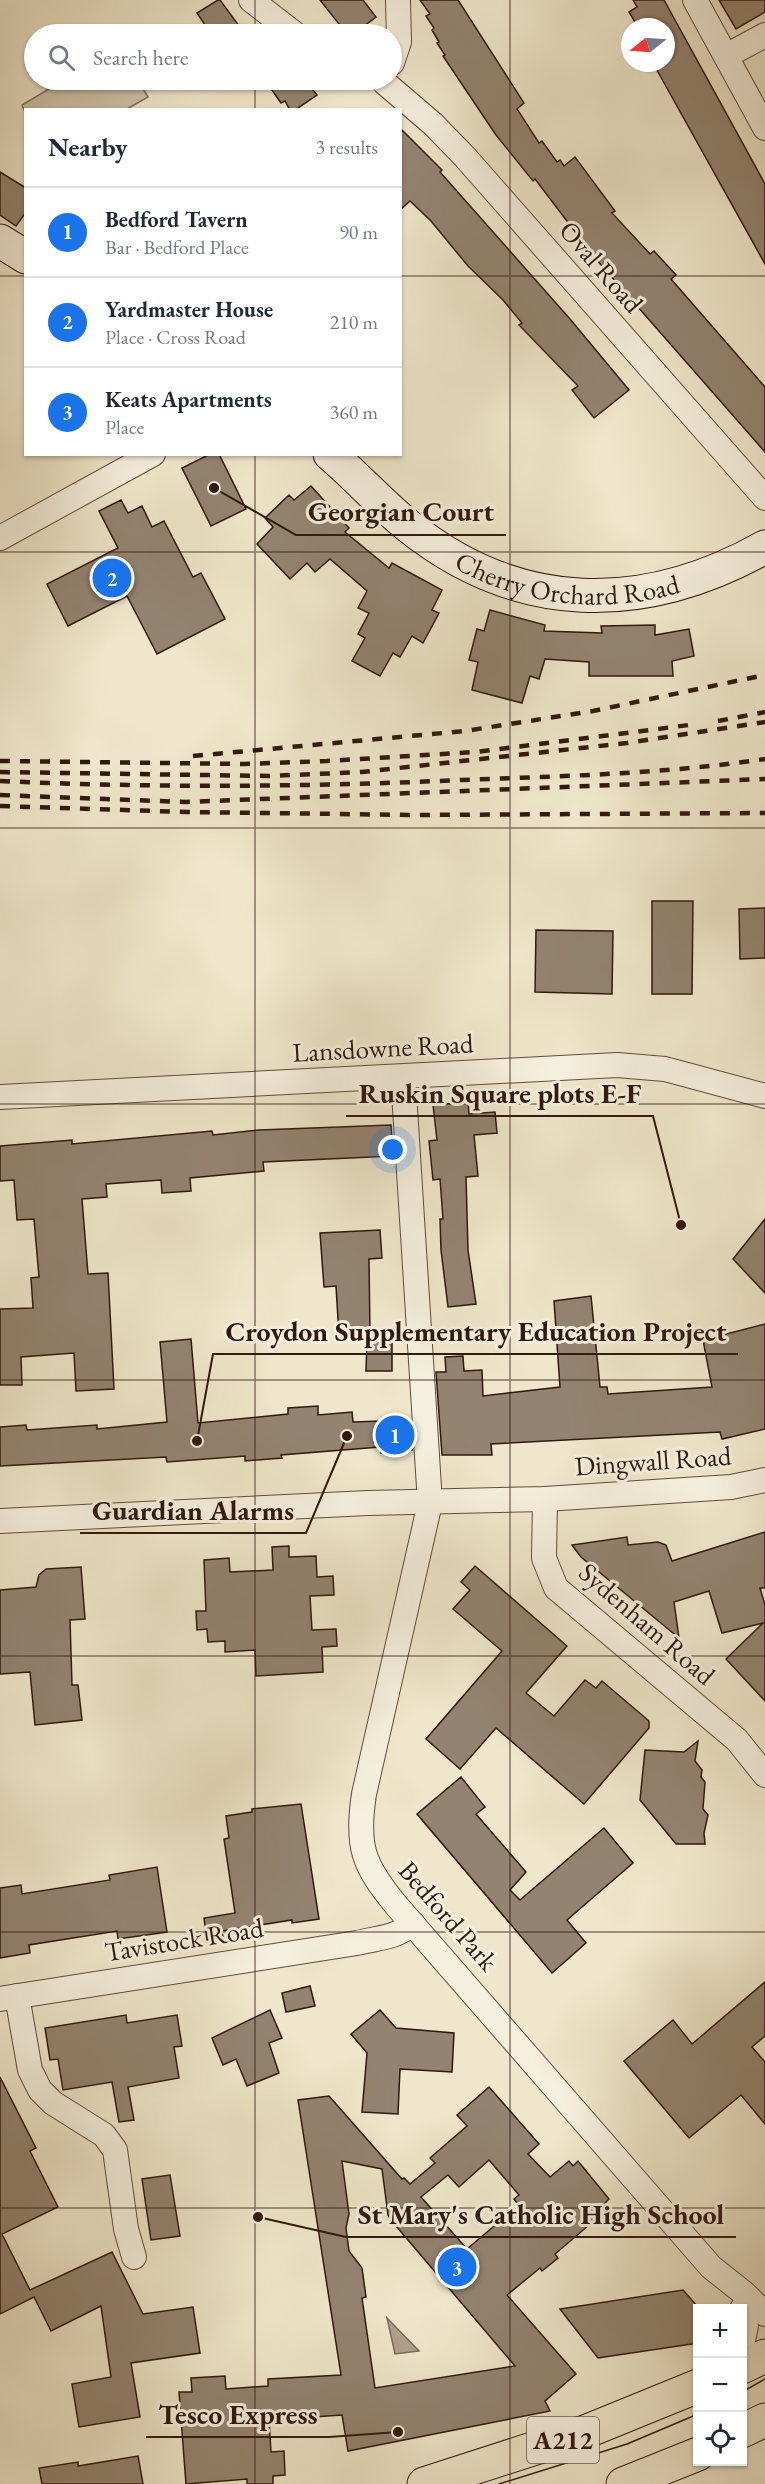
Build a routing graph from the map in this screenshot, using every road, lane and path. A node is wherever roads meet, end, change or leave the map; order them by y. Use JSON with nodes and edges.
{"nodes":[{"id":1,"x":251,"y":0,"type":"edge"},
{"id":2,"x":398,"y":0,"type":"edge"},
{"id":3,"x":695,"y":0,"type":"edge"},
{"id":4,"x":283,"y":24,"type":"edge"},
{"id":5,"x":399,"y":24,"type":"edge"},
{"id":6,"x":765,"y":36,"type":"edge"},
{"id":7,"x":726,"y":56,"type":"junction"},
{"id":8,"x":399,"y":90,"type":"edge"},
{"id":9,"x":765,"y":128,"type":"edge"},
{"id":10,"x":0,"y":241,"type":"edge"},
{"id":11,"x":24,"y":256,"type":"edge"},
{"id":12,"x":149,"y":456,"type":"edge"},
{"id":13,"x":332,"y":456,"type":"edge"},
{"id":14,"x":765,"y":498,"type":"edge"},
{"id":15,"x":0,"y":538,"type":"edge"},
{"id":16,"x":765,"y":548,"type":"edge"},
{"id":17,"x":402,"y":1077,"type":"junction"},
{"id":18,"x":765,"y":1096,"type":"edge"},
{"id":19,"x":0,"y":1097,"type":"edge"},
{"id":20,"x":765,"y":1480,"type":"edge"},
{"id":21,"x":545,"y":1499,"type":"junction"},
{"id":22,"x":430,"y":1503,"type":"junction"},
{"id":23,"x":0,"y":1521,"type":"edge"},
{"id":24,"x":765,"y":1775,"type":"edge"},
{"id":25,"x":396,"y":1905,"type":"junction"},
{"id":26,"x":412,"y":1924,"type":"junction"},
{"id":27,"x":376,"y":1937,"type":"junction"},
{"id":28,"x":9,"y":1997,"type":"edge"},
{"id":29,"x":134,"y":2257,"type":"dead end"},
{"id":30,"x":729,"y":2284,"type":"junction"},
{"id":31,"x":739,"y":2304,"type":"edge"},
{"id":32,"x":765,"y":2314,"type":"edge"},
{"id":33,"x":765,"y":2356,"type":"edge"},
{"id":34,"x":747,"y":2365,"type":"edge"},
{"id":35,"x":693,"y":2389,"type":"edge"},
{"id":36,"x":765,"y":2420,"type":"edge"},
{"id":37,"x":747,"y":2429,"type":"edge"},
{"id":38,"x":693,"y":2456,"type":"edge"},
{"id":39,"x":424,"y":2484,"type":"edge"},
{"id":40,"x":623,"y":2484,"type":"edge"}],
"edges":[{"from":1,"to":4,"type":"street"},
{"from":2,"to":5,"type":"street","name":"Oval Road"},
{"from":3,"to":7,"type":"street"},
{"from":6,"to":7,"type":"street"},
{"from":7,"to":9,"type":"street"},
{"from":8,"to":14,"type":"street","name":"Oval Road"},
{"from":10,"to":11,"type":"street"},
{"from":12,"to":15,"type":"street"},
{"from":13,"to":16,"type":"street","name":"Cherry Orchard Road"},
{"from":17,"to":18,"type":"street","name":"Lansdowne Road"},
{"from":17,"to":19,"type":"street","name":"Lansdowne Road"},
{"from":17,"to":22,"type":"street","name":"Bedford Park"},
{"from":20,"to":21,"type":"street","name":"Dingwall Road"},
{"from":21,"to":22,"type":"street"},
{"from":21,"to":24,"type":"street","name":"Sydenham Road"},
{"from":22,"to":23,"type":"street"},
{"from":22,"to":25,"type":"street","name":"Bedford Park"},
{"from":25,"to":26,"type":"street","name":"Bedford Park"},
{"from":25,"to":27,"type":"street"},
{"from":26,"to":27,"type":"street","name":"Tavistock Road"},
{"from":26,"to":30,"type":"street","name":"Bedford Park"},
{"from":27,"to":28,"type":"street","name":"Tavistock Road"},
{"from":28,"to":29,"type":"street"},
{"from":30,"to":31,"type":"street","name":"Bedford Park"},
{"from":30,"to":32,"type":"street","name":"Bedford Park"},
{"from":33,"to":34,"type":"main road"},
{"from":35,"to":39,"type":"main road","number":"A212"},
{"from":36,"to":37,"type":"main road"},
{"from":38,"to":40,"type":"main road","number":"A212"}]}
